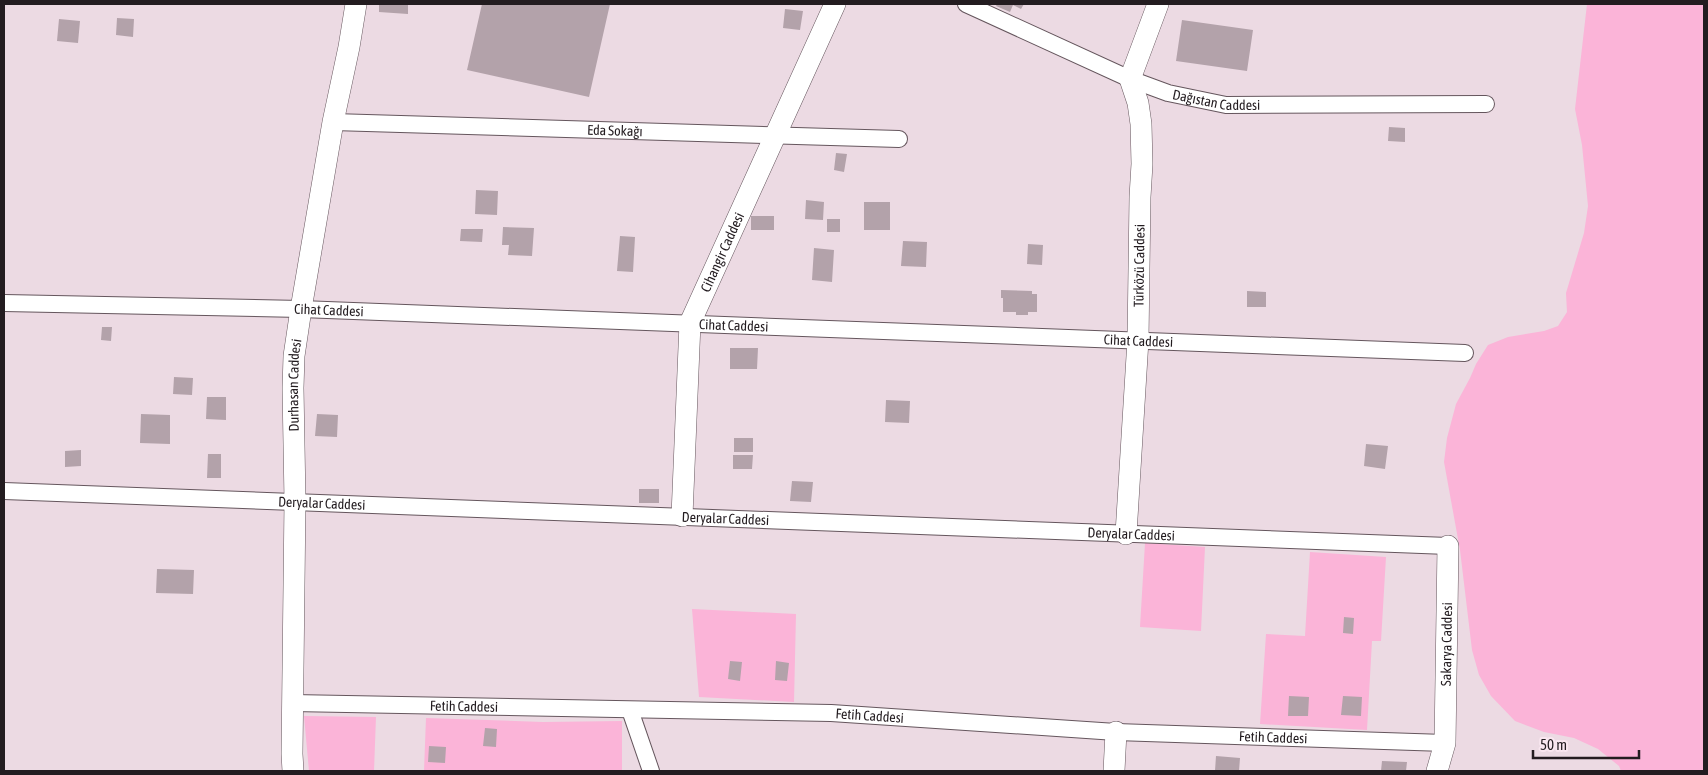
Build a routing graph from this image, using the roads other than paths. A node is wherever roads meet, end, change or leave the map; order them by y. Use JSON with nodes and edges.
{"nodes":[{"id":1,"x":356,"y":4,"type":"edge"},
{"id":2,"x":835,"y":4,"type":"edge"},
{"id":3,"x":966,"y":4,"type":"edge"},
{"id":4,"x":1158,"y":4,"type":"edge"},
{"id":5,"x":1130,"y":79,"type":"junction"},
{"id":6,"x":1486,"y":104,"type":"dead end"},
{"id":7,"x":333,"y":122,"type":"junction"},
{"id":8,"x":775,"y":135,"type":"junction"},
{"id":9,"x":899,"y":139,"type":"dead end"},
{"id":10,"x":4,"y":303,"type":"edge"},
{"id":11,"x":301,"y":309,"type":"junction"},
{"id":12,"x":690,"y":323,"type":"junction"},
{"id":13,"x":1138,"y":340,"type":"junction"},
{"id":14,"x":1465,"y":353,"type":"dead end"},
{"id":15,"x":4,"y":491,"type":"edge"},
{"id":16,"x":296,"y":501,"type":"junction"},
{"id":17,"x":682,"y":516,"type":"junction"},
{"id":18,"x":1126,"y":534,"type":"junction"},
{"id":19,"x":1448,"y":546,"type":"joint"},
{"id":20,"x":292,"y":703,"type":"junction"},
{"id":21,"x":630,"y":710,"type":"junction"},
{"id":22,"x":1116,"y":732,"type":"junction"},
{"id":23,"x":1445,"y":744,"type":"junction"},
{"id":24,"x":293,"y":771,"type":"edge"},
{"id":25,"x":651,"y":771,"type":"edge"},
{"id":26,"x":1114,"y":771,"type":"edge"},
{"id":27,"x":1437,"y":771,"type":"edge"},
{"id":28,"x":1454,"y":771,"type":"edge"}],
"edges":[{"from":1,"to":7,"type":"street","name":"Durhasan Caddesi"},
{"from":2,"to":8,"type":"street","name":"Cihangir Caddesi"},
{"from":3,"to":5,"type":"street","name":"Dağıstan Caddesi"},
{"from":4,"to":5,"type":"street"},
{"from":5,"to":6,"type":"street","name":"Dağıstan Caddesi"},
{"from":5,"to":13,"type":"street","name":"Türközü Caddesi"},
{"from":7,"to":8,"type":"street","name":"Eda Sokağı"},
{"from":7,"to":11,"type":"street","name":"Durhasan Caddesi"},
{"from":8,"to":9,"type":"street","name":"Eda Sokağı"},
{"from":8,"to":12,"type":"street","name":"Cihangir Caddesi"},
{"from":10,"to":11,"type":"street","name":"Cihat Caddesi"},
{"from":11,"to":12,"type":"street","name":"Cihat Caddesi"},
{"from":11,"to":16,"type":"street","name":"Durhasan Caddesi"},
{"from":12,"to":13,"type":"street","name":"Cihat Caddesi"},
{"from":12,"to":17,"type":"street","name":"Cihangir Caddesi"},
{"from":13,"to":14,"type":"street","name":"Cihat Caddesi"},
{"from":13,"to":18,"type":"street","name":"Türközü Caddesi"},
{"from":15,"to":16,"type":"street","name":"Deryalar Caddesi"},
{"from":16,"to":17,"type":"street","name":"Deryalar Caddesi"},
{"from":16,"to":20,"type":"street","name":"Durhasan Caddesi"},
{"from":17,"to":18,"type":"street","name":"Deryalar Caddesi"},
{"from":18,"to":19,"type":"street","name":"Deryalar Caddesi"},
{"from":19,"to":23,"type":"street","name":"Sakarya Caddesi"},
{"from":20,"to":21,"type":"street","name":"Fetih Caddesi"},
{"from":20,"to":24,"type":"street","name":"Durhasan Caddesi"},
{"from":21,"to":22,"type":"street","name":"Fetih Caddesi"},
{"from":21,"to":25,"type":"street"},
{"from":22,"to":23,"type":"street","name":"Fetih Caddesi"},
{"from":22,"to":26,"type":"street"},
{"from":23,"to":27,"type":"street","name":"Sakarya Caddesi"},
{"from":23,"to":28,"type":"street","name":"Sakarya Caddesi"}]}
